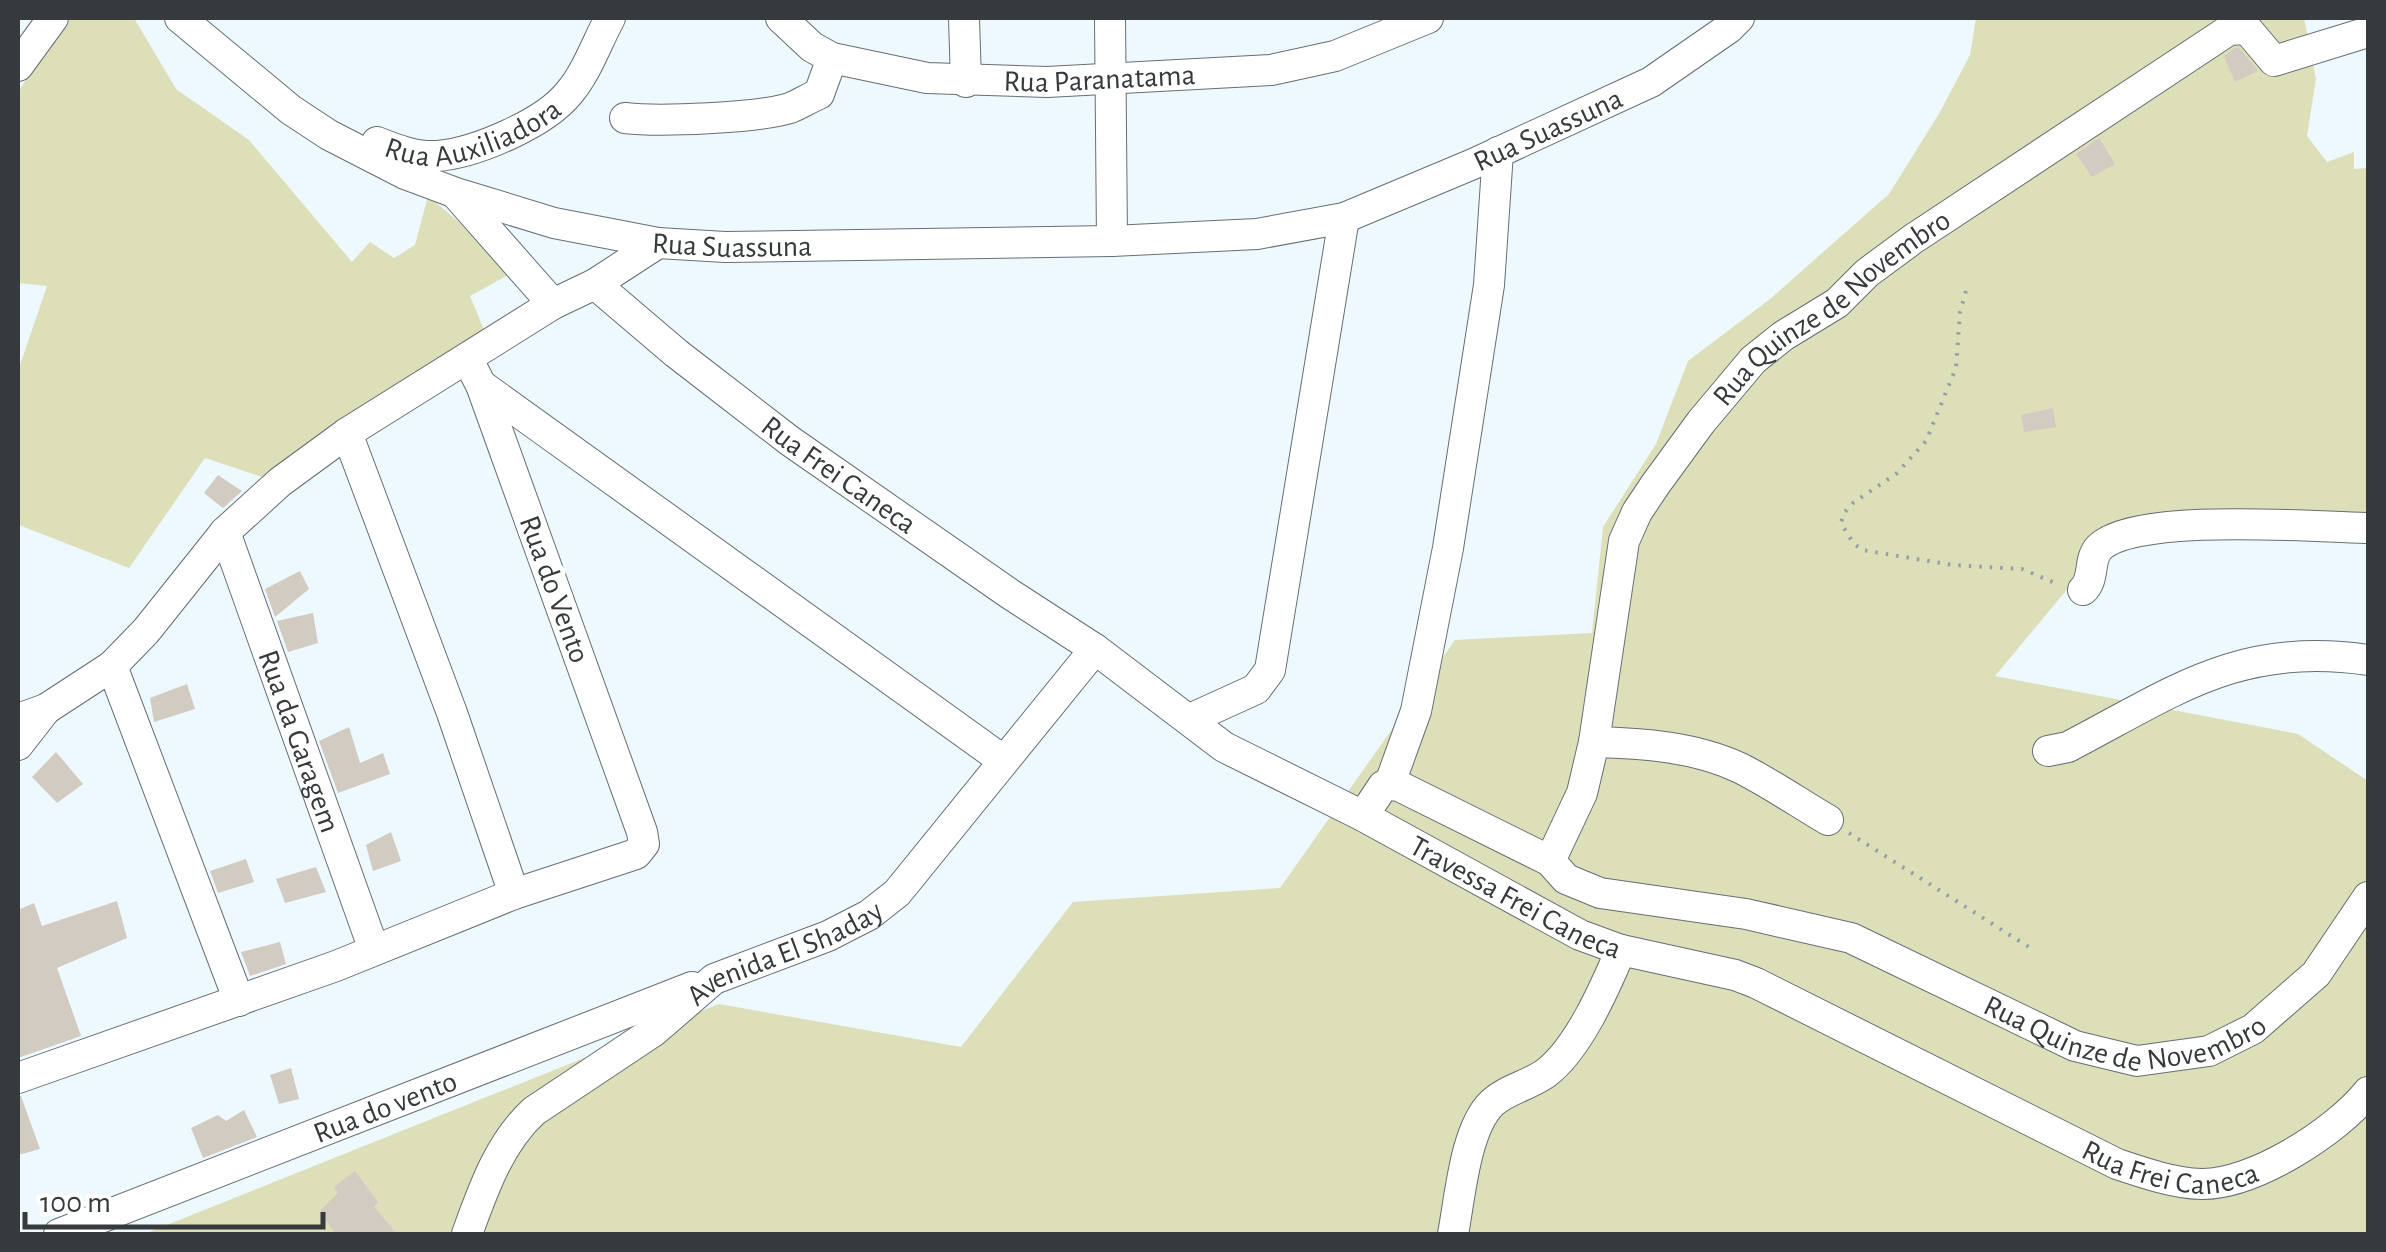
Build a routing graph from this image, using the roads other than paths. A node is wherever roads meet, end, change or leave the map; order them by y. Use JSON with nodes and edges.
{"nodes":[{"id":1,"x":53,"y":18,"type":"edge"},
{"id":2,"x":180,"y":18,"type":"edge"},
{"id":3,"x":610,"y":18,"type":"edge"},
{"id":4,"x":781,"y":18,"type":"edge"},
{"id":5,"x":964,"y":18,"type":"edge"},
{"id":6,"x":1110,"y":18,"type":"edge"},
{"id":7,"x":1428,"y":18,"type":"edge"},
{"id":8,"x":1738,"y":18,"type":"edge"},
{"id":9,"x":2368,"y":32,"type":"edge"},
{"id":10,"x":832,"y":58,"type":"junction"},
{"id":11,"x":18,"y":66,"type":"edge"},
{"id":12,"x":1110,"y":78,"type":"junction"},
{"id":13,"x":966,"y":82,"type":"junction"},
{"id":14,"x":291,"y":110,"type":"junction"},
{"id":15,"x":625,"y":118,"type":"dead end"},
{"id":16,"x":1498,"y":152,"type":"junction"},
{"id":17,"x":456,"y":193,"type":"junction"},
{"id":18,"x":1344,"y":218,"type":"junction"},
{"id":19,"x":1112,"y":242,"type":"junction"},
{"id":20,"x":658,"y":243,"type":"junction"},
{"id":21,"x":596,"y":284,"type":"junction"},
{"id":22,"x":553,"y":304,"type":"junction"},
{"id":23,"x":474,"y":372,"type":"junction"},
{"id":24,"x":347,"y":433,"type":"junction"},
{"id":25,"x":2368,"y":528,"type":"edge"},
{"id":26,"x":225,"y":532,"type":"junction"},
{"id":27,"x":2083,"y":590,"type":"road end"},
{"id":28,"x":1095,"y":648,"type":"junction"},
{"id":29,"x":2368,"y":660,"type":"edge"},
{"id":30,"x":112,"y":666,"type":"junction"},
{"id":31,"x":32,"y":714,"type":"edge"},
{"id":32,"x":1190,"y":719,"type":"junction"},
{"id":33,"x":1594,"y":742,"type":"junction"},
{"id":34,"x":18,"y":746,"type":"edge"},
{"id":35,"x":2048,"y":751,"type":"dead end"},
{"id":36,"x":1004,"y":761,"type":"junction"},
{"id":37,"x":1390,"y":783,"type":"junction"},
{"id":38,"x":1363,"y":816,"type":"junction"},
{"id":39,"x":1828,"y":820,"type":"road end"},
{"id":40,"x":1550,"y":861,"type":"junction"},
{"id":41,"x":514,"y":894,"type":"junction"},
{"id":42,"x":2368,"y":897,"type":"edge"},
{"id":43,"x":374,"y":950,"type":"junction"},
{"id":44,"x":1621,"y":950,"type":"junction"},
{"id":45,"x":714,"y":979,"type":"junction"},
{"id":46,"x":239,"y":1001,"type":"junction"},
{"id":47,"x":18,"y":1078,"type":"edge"},
{"id":48,"x":1963,"y":1088,"type":"joint"},
{"id":49,"x":2368,"y":1092,"type":"edge"},
{"id":50,"x":58,"y":1234,"type":"edge"},
{"id":51,"x":467,"y":1234,"type":"edge"},
{"id":52,"x":1454,"y":1234,"type":"edge"}],
"edges":[{"from":1,"to":11,"type":"street"},
{"from":2,"to":14,"type":"street","name":"Rua Suassuna"},
{"from":3,"to":14,"type":"street","name":"Rua Auxiliadora"},
{"from":4,"to":10,"type":"street","name":"Rua Paranatama"},
{"from":5,"to":13,"type":"street"},
{"from":6,"to":12,"type":"street"},
{"from":7,"to":12,"type":"street","name":"Rua Paranatama"},
{"from":8,"to":16,"type":"street","name":"Rua Suassuna"},
{"from":9,"to":33,"type":"street","name":"Rua Quinze de Novembro"},
{"from":10,"to":13,"type":"street","name":"Rua Paranatama"},
{"from":10,"to":15,"type":"street"},
{"from":12,"to":13,"type":"street","name":"Rua Paranatama"},
{"from":12,"to":19,"type":"street"},
{"from":14,"to":17,"type":"street","name":"Rua Suassuna"},
{"from":16,"to":18,"type":"street","name":"Rua Suassuna"},
{"from":16,"to":37,"type":"street"},
{"from":17,"to":20,"type":"street","name":"Rua Suassuna"},
{"from":17,"to":22,"type":"street"},
{"from":18,"to":19,"type":"street","name":"Rua Suassuna"},
{"from":18,"to":32,"type":"street"},
{"from":19,"to":20,"type":"street","name":"Rua Suassuna"},
{"from":20,"to":21,"type":"street"},
{"from":21,"to":22,"type":"street"},
{"from":21,"to":28,"type":"street","name":"Rua Frei Caneca"},
{"from":22,"to":23,"type":"street"},
{"from":23,"to":24,"type":"street"},
{"from":23,"to":36,"type":"street"},
{"from":23,"to":41,"type":"street","name":"Rua do Vento"},
{"from":24,"to":26,"type":"street"},
{"from":24,"to":41,"type":"street"},
{"from":25,"to":27,"type":"street"},
{"from":26,"to":30,"type":"street"},
{"from":26,"to":43,"type":"street","name":"Rua da Garagem"},
{"from":28,"to":32,"type":"street","name":"Travessa Frei Caneca"},
{"from":28,"to":36,"type":"street","name":"Avenida El Shaday"},
{"from":29,"to":35,"type":"street"},
{"from":30,"to":31,"type":"street"},
{"from":30,"to":46,"type":"street"},
{"from":31,"to":34,"type":"street"},
{"from":32,"to":38,"type":"street","name":"Travessa Frei Caneca"},
{"from":33,"to":39,"type":"street"},
{"from":33,"to":40,"type":"street","name":"Rua Quinze de Novembro"},
{"from":36,"to":45,"type":"street","name":"Avenida El Shaday"},
{"from":37,"to":38,"type":"street"},
{"from":37,"to":40,"type":"street","name":"Rua Quinze de Novembro"},
{"from":38,"to":44,"type":"street","name":"Travessa Frei Caneca"},
{"from":40,"to":42,"type":"street","name":"Rua Quinze de Novembro"},
{"from":41,"to":43,"type":"street"},
{"from":43,"to":46,"type":"street"},
{"from":44,"to":48,"type":"street","name":"Travessa Frei Caneca"},
{"from":44,"to":52,"type":"street"},
{"from":45,"to":50,"type":"street","name":"Rua do vento"},
{"from":45,"to":51,"type":"street","name":"Avenida El Shaday"},
{"from":46,"to":47,"type":"street"},
{"from":48,"to":49,"type":"street","name":"Rua Frei Caneca"}]}
